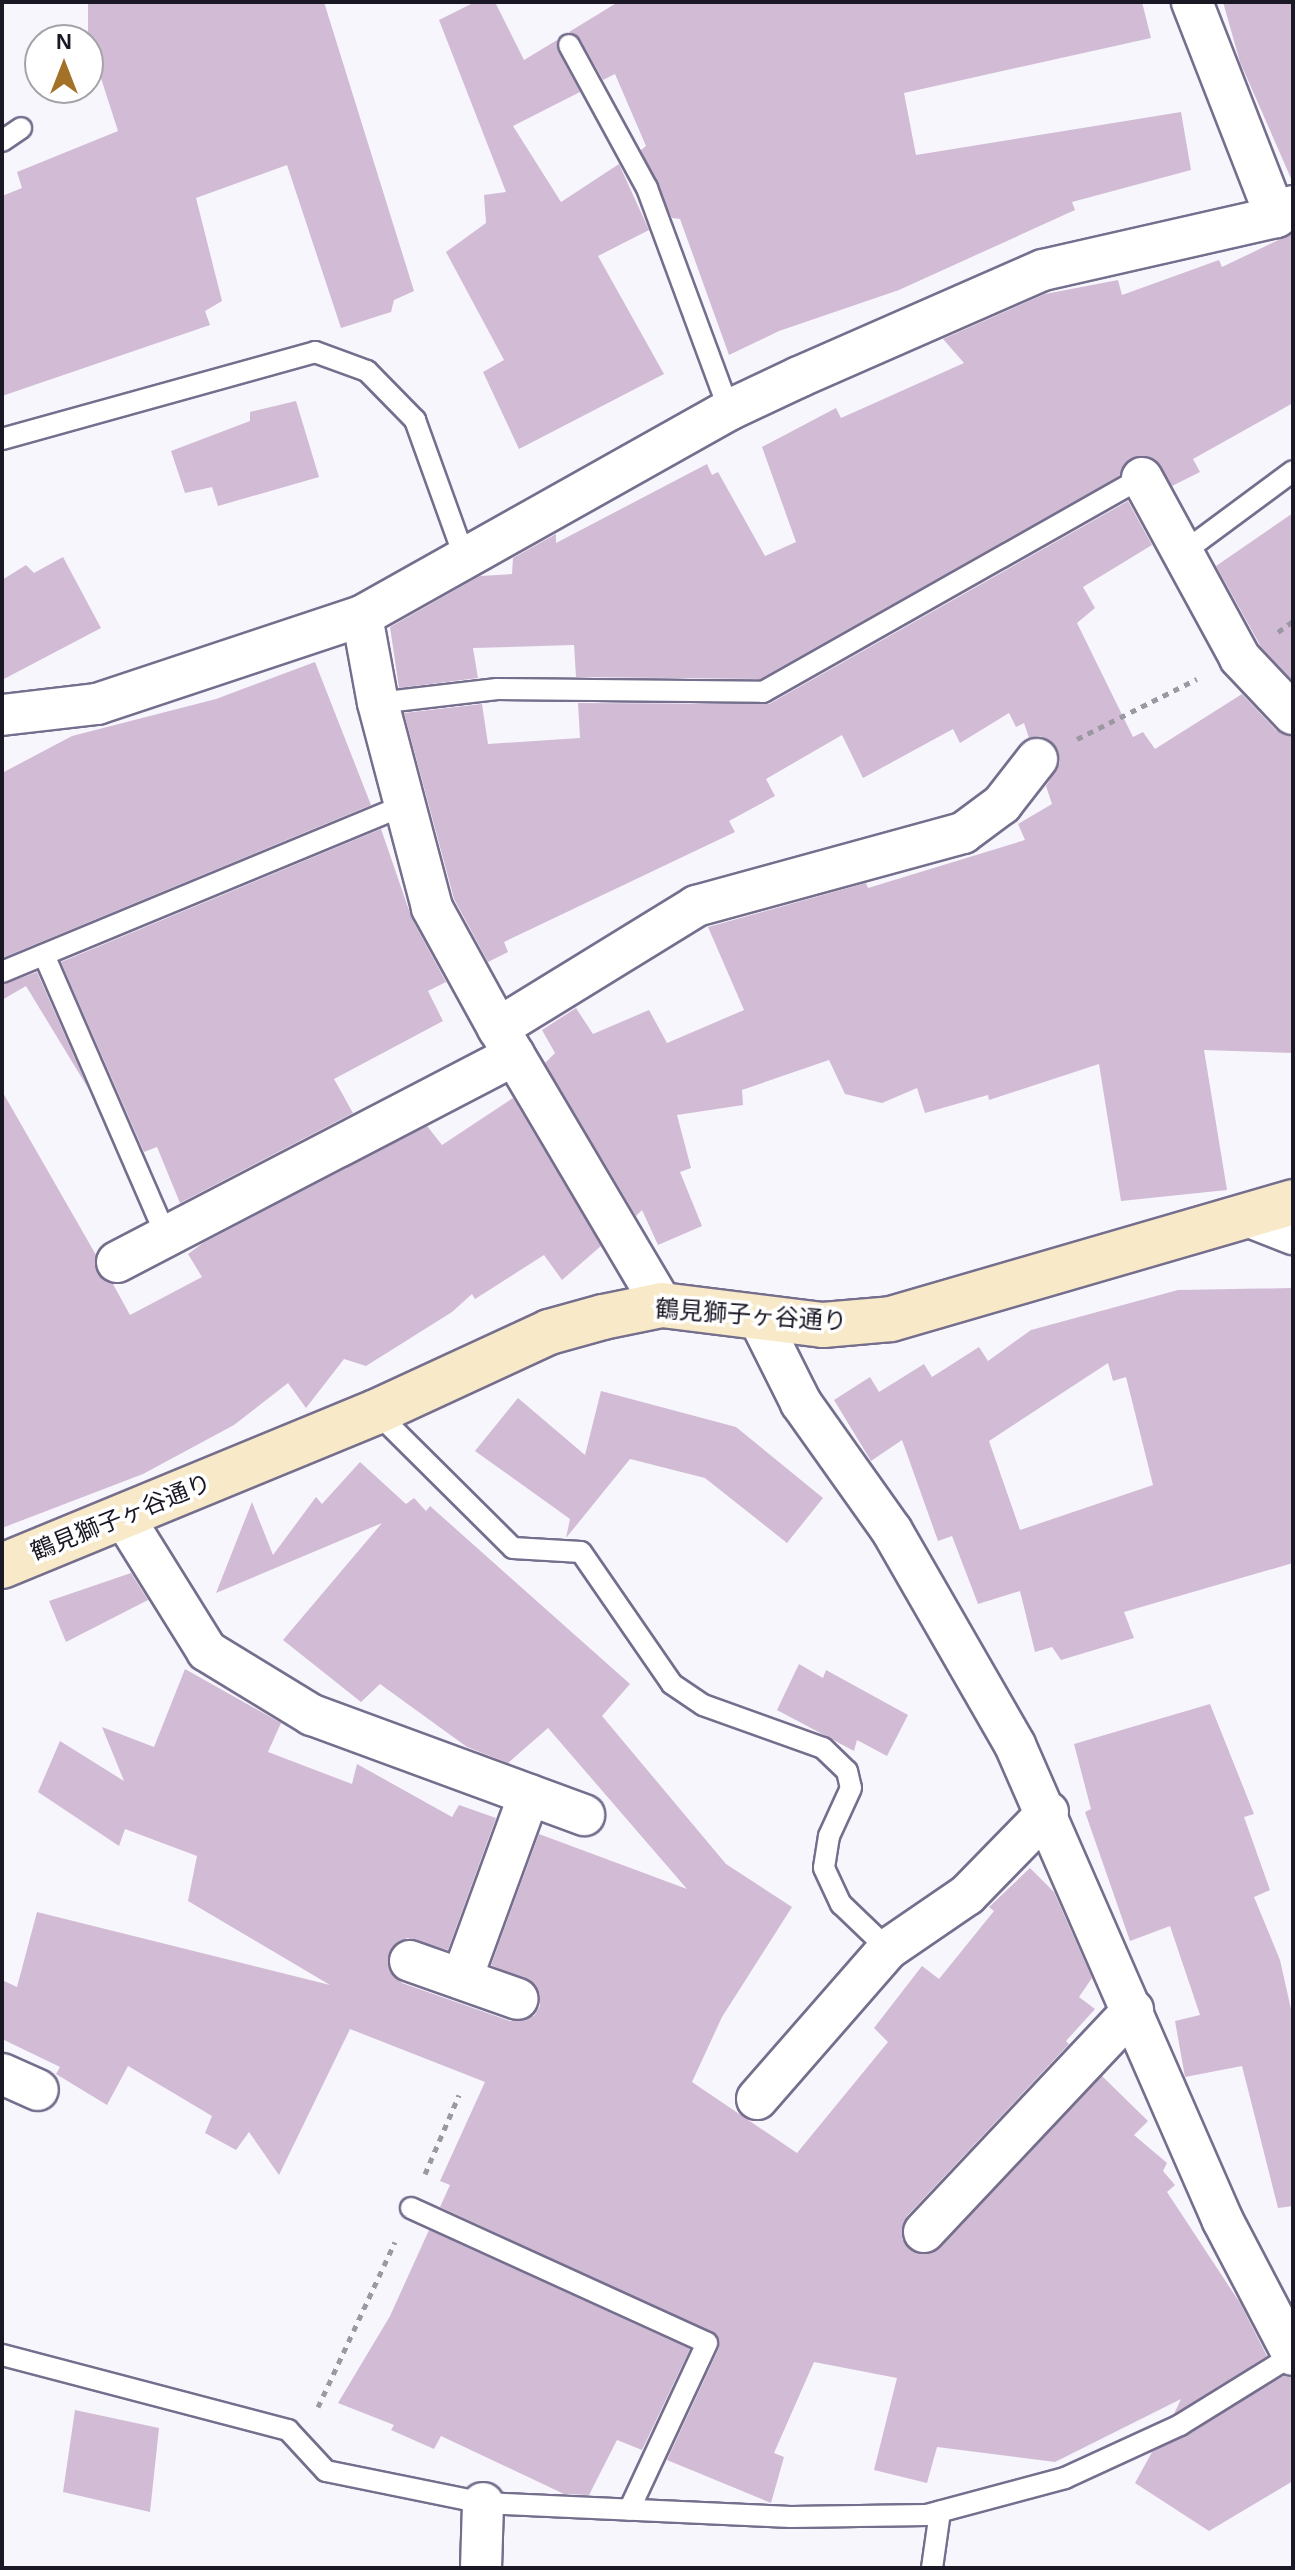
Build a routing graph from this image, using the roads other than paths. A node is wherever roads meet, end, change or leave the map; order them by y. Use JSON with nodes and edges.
{"nodes":[{"id":1,"x":1192,"y":2,"type":"edge"},
{"id":2,"x":569,"y":45,"type":"dead end"},
{"id":3,"x":21,"y":128,"type":"dead end"},
{"id":4,"x":2,"y":141,"type":"edge"},
{"id":5,"x":1285,"y":211,"type":"edge"},
{"id":6,"x":729,"y":410,"type":"junction"},
{"id":7,"x":2,"y":439,"type":"edge"},
{"id":8,"x":1293,"y":471,"type":"edge"},
{"id":9,"x":1142,"y":478,"type":"joint"},
{"id":10,"x":1185,"y":551,"type":"junction"},
{"id":11,"x":465,"y":559,"type":"junction"},
{"id":12,"x":362,"y":616,"type":"junction"},
{"id":13,"x":378,"y":703,"type":"junction"},
{"id":14,"x":1293,"y":714,"type":"edge"},
{"id":15,"x":2,"y":715,"type":"edge"},
{"id":16,"x":1037,"y":759,"type":"road end"},
{"id":17,"x":405,"y":805,"type":"junction"},
{"id":18,"x":44,"y":955,"type":"junction"},
{"id":19,"x":2,"y":972,"type":"edge"},
{"id":20,"x":506,"y":1041,"type":"junction"},
{"id":21,"x":1293,"y":1202,"type":"edge"},
{"id":22,"x":1252,"y":1218,"type":"junction"},
{"id":23,"x":1293,"y":1234,"type":"edge"},
{"id":24,"x":166,"y":1236,"type":"junction"},
{"id":25,"x":117,"y":1262,"type":"dead end"},
{"id":26,"x":662,"y":1305,"type":"junction"},
{"id":27,"x":758,"y":1317,"type":"junction"},
{"id":28,"x":376,"y":1412,"type":"junction"},
{"id":29,"x":123,"y":1516,"type":"junction"},
{"id":30,"x":2,"y":1566,"type":"edge"},
{"id":31,"x":529,"y":1795,"type":"junction"},
{"id":32,"x":1048,"y":1812,"type":"junction"},
{"id":33,"x":584,"y":1815,"type":"dead end"},
{"id":34,"x":888,"y":1949,"type":"junction"},
{"id":35,"x":410,"y":1961,"type":"dead end"},
{"id":36,"x":462,"y":1978,"type":"junction"},
{"id":37,"x":518,"y":1999,"type":"dead end"},
{"id":38,"x":1133,"y":2010,"type":"junction"},
{"id":39,"x":2,"y":2074,"type":"edge"},
{"id":40,"x":38,"y":2090,"type":"dead end"},
{"id":41,"x":757,"y":2099,"type":"dead end"},
{"id":42,"x":411,"y":2208,"type":"road end"},
{"id":43,"x":924,"y":2232,"type":"dead end"},
{"id":44,"x":2,"y":2355,"type":"edge"},
{"id":45,"x":1293,"y":2355,"type":"edge"},
{"id":46,"x":483,"y":2503,"type":"junction"},
{"id":47,"x":629,"y":2510,"type":"junction"},
{"id":48,"x":940,"y":2512,"type":"junction"},
{"id":49,"x":481,"y":2568,"type":"edge"},
{"id":50,"x":932,"y":2568,"type":"edge"}],
"edges":[{"from":1,"to":5,"type":"street"},
{"from":2,"to":6,"type":"lane"},
{"from":3,"to":4,"type":"lane"},
{"from":5,"to":6,"type":"street"},
{"from":6,"to":11,"type":"street"},
{"from":7,"to":11,"type":"lane"},
{"from":8,"to":10,"type":"lane"},
{"from":9,"to":10,"type":"street"},
{"from":9,"to":13,"type":"lane"},
{"from":10,"to":14,"type":"street"},
{"from":11,"to":12,"type":"street"},
{"from":12,"to":13,"type":"street"},
{"from":12,"to":15,"type":"street"},
{"from":13,"to":17,"type":"street"},
{"from":16,"to":20,"type":"street"},
{"from":17,"to":18,"type":"lane"},
{"from":17,"to":20,"type":"street"},
{"from":18,"to":19,"type":"lane"},
{"from":18,"to":24,"type":"lane"},
{"from":20,"to":24,"type":"street"},
{"from":20,"to":26,"type":"street"},
{"from":21,"to":22,"type":"main road","name":"鶴見獅子ヶ谷通り"},
{"from":22,"to":23,"type":"street"},
{"from":22,"to":27,"type":"main road","name":"鶴見獅子ヶ谷通り"},
{"from":24,"to":25,"type":"street"},
{"from":26,"to":27,"type":"main road","name":"鶴見獅子ヶ谷通り"},
{"from":26,"to":28,"type":"main road","name":"鶴見獅子ヶ谷通り"},
{"from":27,"to":32,"type":"street"},
{"from":28,"to":29,"type":"main road","name":"鶴見獅子ヶ谷通り"},
{"from":28,"to":34,"type":"lane"},
{"from":29,"to":30,"type":"main road","name":"鶴見獅子ヶ谷通り"},
{"from":29,"to":31,"type":"street"},
{"from":31,"to":33,"type":"street"},
{"from":31,"to":36,"type":"street"},
{"from":32,"to":34,"type":"street"},
{"from":32,"to":38,"type":"street"},
{"from":34,"to":41,"type":"street"},
{"from":35,"to":36,"type":"street"},
{"from":36,"to":37,"type":"street"},
{"from":38,"to":43,"type":"street"},
{"from":38,"to":45,"type":"street"},
{"from":39,"to":40,"type":"street"},
{"from":42,"to":47,"type":"lane"},
{"from":44,"to":46,"type":"lane"},
{"from":45,"to":48,"type":"lane"},
{"from":46,"to":47,"type":"lane"},
{"from":46,"to":49,"type":"street"},
{"from":47,"to":48,"type":"lane"},
{"from":48,"to":50,"type":"lane"}]}
